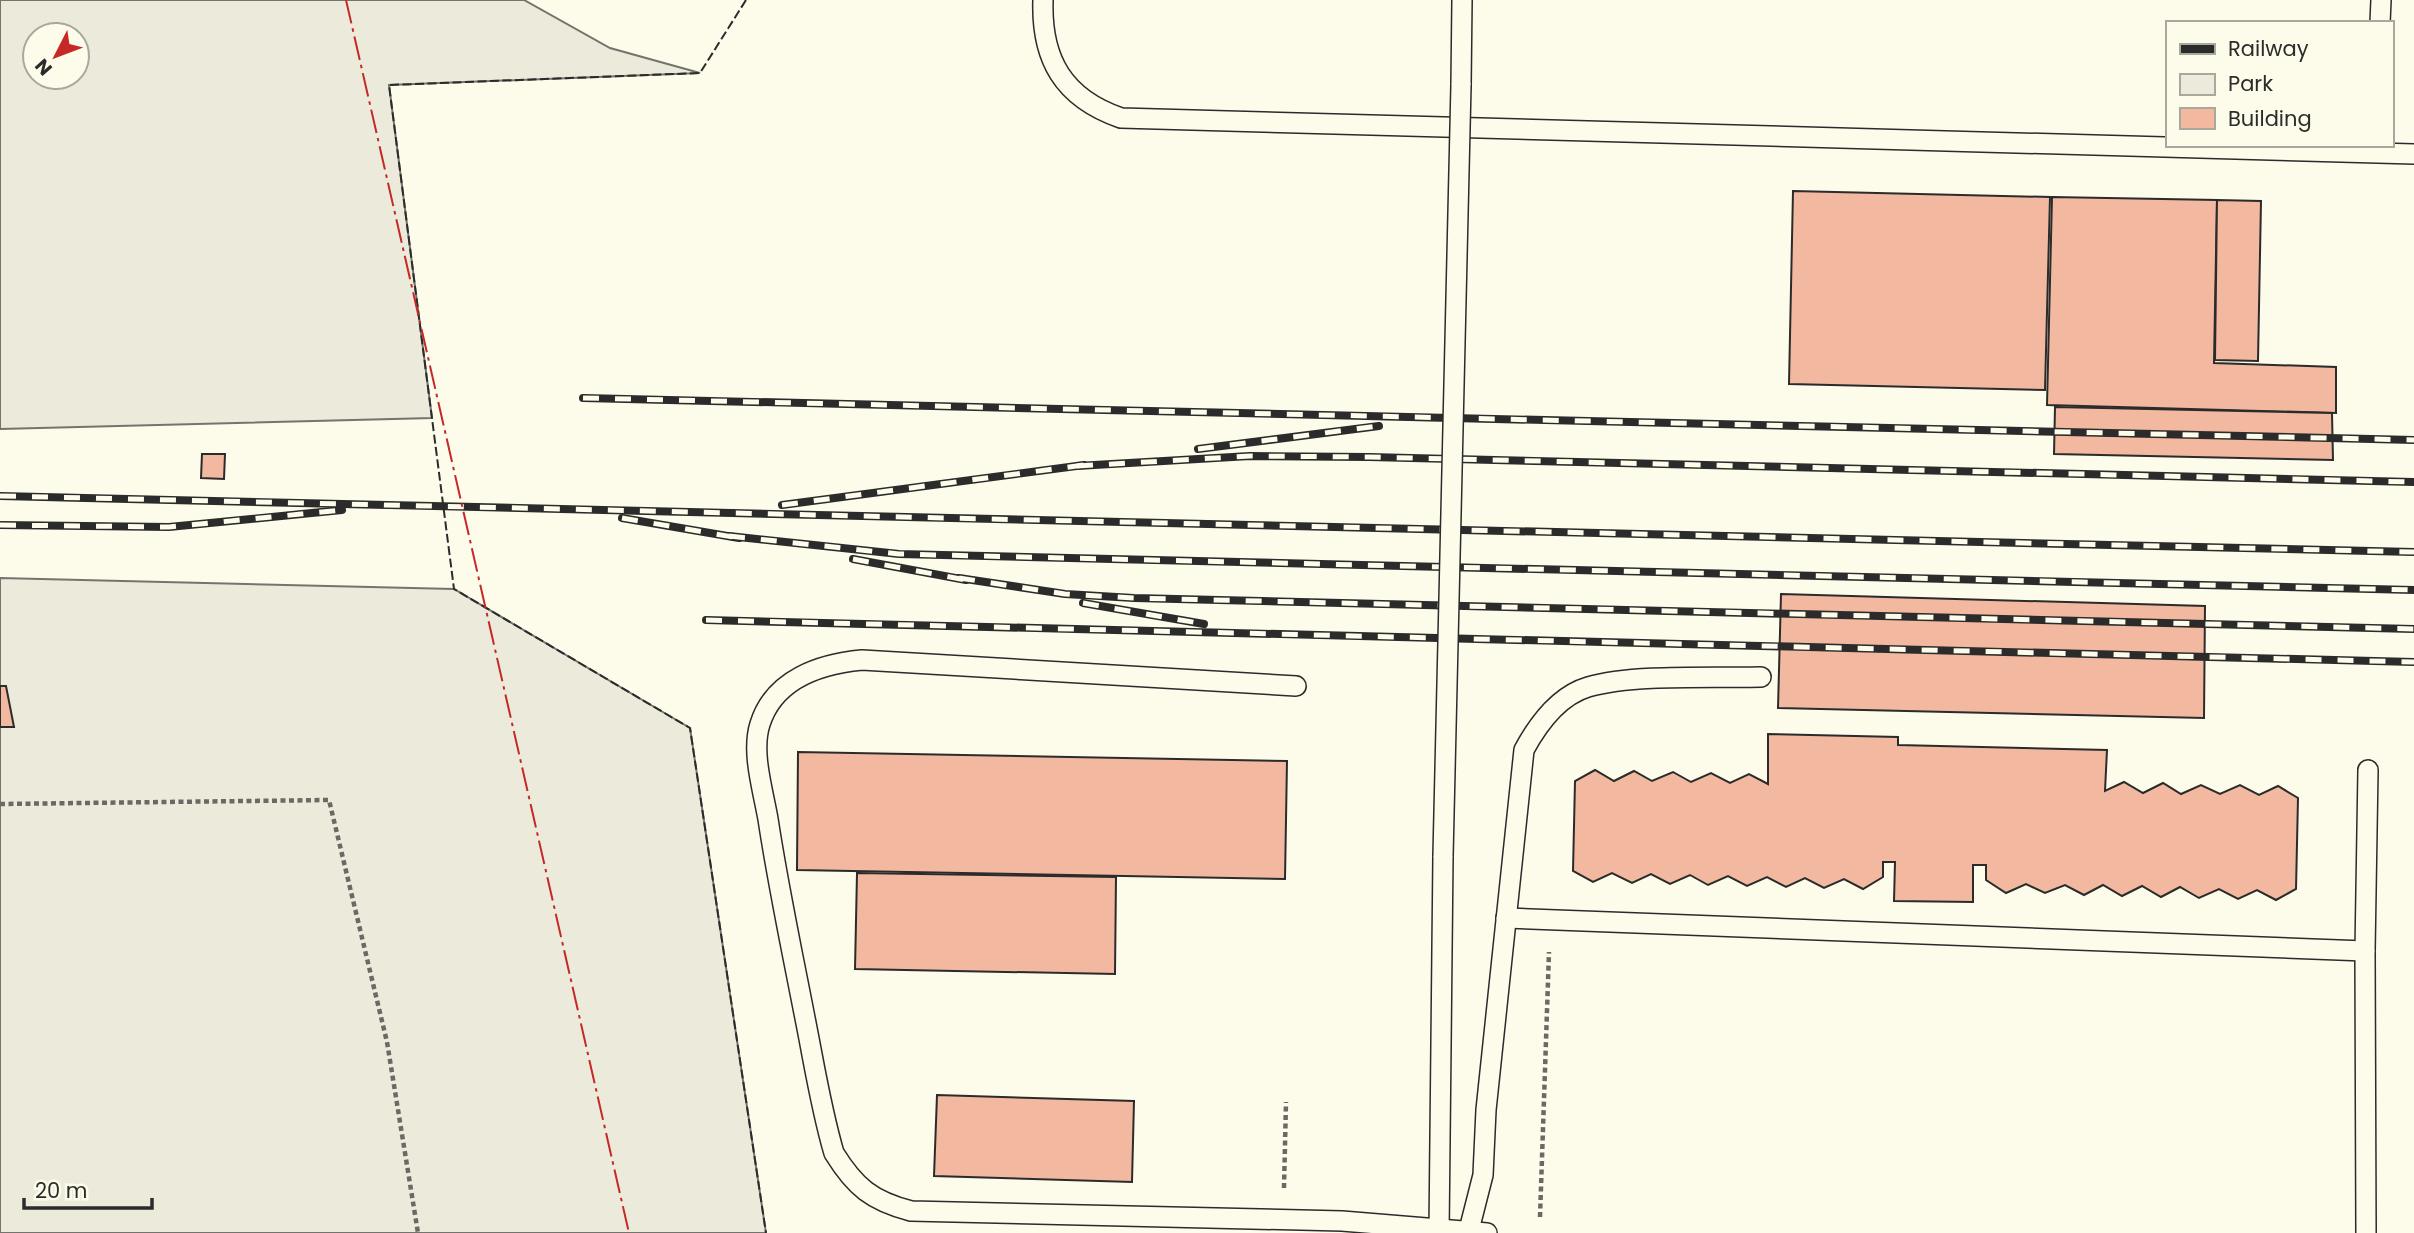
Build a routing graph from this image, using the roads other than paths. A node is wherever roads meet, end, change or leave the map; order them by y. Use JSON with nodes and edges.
{"nodes":[{"id":1,"x":1043,"y":0,"type":"edge"},
{"id":2,"x":1462,"y":0,"type":"edge"},
{"id":3,"x":2381,"y":0,"type":"edge"},
{"id":4,"x":2380,"y":21,"type":"edge"},
{"id":5,"x":2166,"y":145,"type":"edge"},
{"id":6,"x":2259,"y":147,"type":"edge"},
{"id":7,"x":2374,"y":150,"type":"edge"},
{"id":8,"x":2414,"y":154,"type":"edge"},
{"id":9,"x":1761,"y":677,"type":"dead end"},
{"id":10,"x":1296,"y":686,"type":"dead end"},
{"id":11,"x":2368,"y":769,"type":"dead end"},
{"id":12,"x":1506,"y":918,"type":"junction"},
{"id":13,"x":2365,"y":951,"type":"junction"},
{"id":14,"x":1438,"y":1230,"type":"edge"},
{"id":15,"x":1478,"y":1232,"type":"edge"},
{"id":16,"x":2366,"y":1233,"type":"edge"}],
"edges":[{"from":1,"to":5,"type":"lane"},
{"from":2,"to":14,"type":"lane","bridge":true},
{"from":3,"to":4,"type":"lane"},
{"from":6,"to":7,"type":"lane"},
{"from":7,"to":8,"type":"lane"},
{"from":9,"to":12,"type":"lane"},
{"from":10,"to":14,"type":"lane"},
{"from":11,"to":13,"type":"lane"},
{"from":12,"to":13,"type":"lane"},
{"from":12,"to":15,"type":"lane"},
{"from":13,"to":16,"type":"lane"},
{"from":14,"to":15,"type":"lane"}]}
